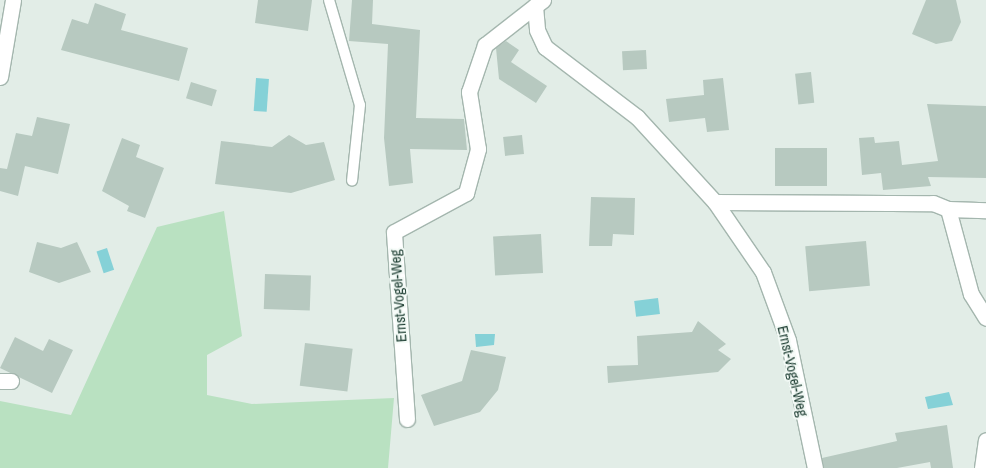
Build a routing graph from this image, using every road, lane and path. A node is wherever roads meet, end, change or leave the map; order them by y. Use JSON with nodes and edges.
{"nodes":[{"id":1,"x":13,"y":0,"type":"edge"},
{"id":2,"x":329,"y":0,"type":"edge"},
{"id":3,"x":539,"y":3,"type":"edge"},
{"id":4,"x":0,"y":77,"type":"edge"},
{"id":5,"x":352,"y":181,"type":"dead end"},
{"id":6,"x":715,"y":202,"type":"junction"},
{"id":7,"x":948,"y":209,"type":"junction"},
{"id":8,"x":986,"y":210,"type":"edge"},
{"id":9,"x":986,"y":318,"type":"edge"},
{"id":10,"x":407,"y":419,"type":"dead end"},
{"id":11,"x":986,"y":440,"type":"edge"},
{"id":12,"x":814,"y":468,"type":"edge"},
{"id":13,"x":982,"y":468,"type":"edge"}],
"edges":[{"from":1,"to":4,"type":"street"},
{"from":2,"to":5,"type":"lane"},
{"from":3,"to":6,"type":"street","name":"Ernst-Vogel-Weg"},
{"from":3,"to":10,"type":"street","name":"Ernst-Vogel-Weg"},
{"from":6,"to":7,"type":"street"},
{"from":6,"to":12,"type":"street","name":"Ernst-Vogel-Weg"},
{"from":7,"to":8,"type":"street"},
{"from":7,"to":9,"type":"street"},
{"from":11,"to":13,"type":"street"}]}
